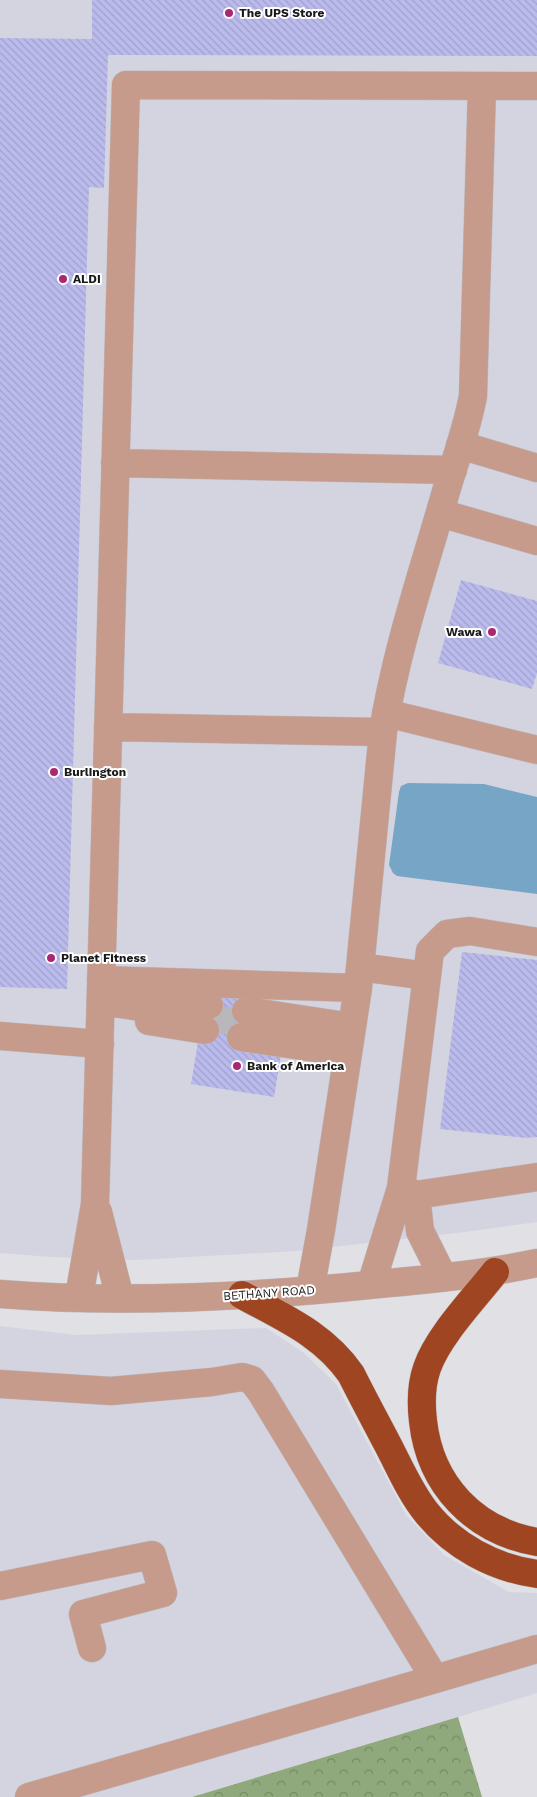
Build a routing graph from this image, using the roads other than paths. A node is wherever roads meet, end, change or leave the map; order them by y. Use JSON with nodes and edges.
{"nodes":[{"id":1,"x":482,"y":86,"type":"junction"},
{"id":2,"x":537,"y":86,"type":"edge"},
{"id":3,"x":456,"y":458,"type":"junction"},
{"id":4,"x":115,"y":463,"type":"junction"},
{"id":5,"x":537,"y":468,"type":"edge"},
{"id":6,"x":440,"y":514,"type":"junction"},
{"id":7,"x":537,"y":541,"type":"edge"},
{"id":8,"x":385,"y":723,"type":"junction"},
{"id":9,"x":108,"y":727,"type":"junction"},
{"id":10,"x":537,"y":750,"type":"edge"},
{"id":11,"x":537,"y":942,"type":"edge"},
{"id":12,"x":427,"y":976,"type":"junction"},
{"id":13,"x":359,"y":977,"type":"junction"},
{"id":14,"x":101,"y":995,"type":"junction"},
{"id":15,"x":207,"y":1018,"type":"tunnel mouth"},
{"id":16,"x":244,"y":1024,"type":"tunnel mouth"},
{"id":17,"x":0,"y":1036,"type":"edge"},
{"id":18,"x":350,"y":1040,"type":"junction"},
{"id":19,"x":100,"y":1044,"type":"junction"},
{"id":20,"x":537,"y":1177,"type":"edge"},
{"id":21,"x":408,"y":1192,"type":"junction"},
{"id":22,"x":95,"y":1204,"type":"junction"},
{"id":23,"x":537,"y":1264,"type":"edge"},
{"id":24,"x":495,"y":1272,"type":"junction"},
{"id":25,"x":443,"y":1278,"type":"junction"},
{"id":26,"x":371,"y":1285,"type":"junction"},
{"id":27,"x":310,"y":1290,"type":"junction"},
{"id":28,"x":0,"y":1294,"type":"edge"},
{"id":29,"x":242,"y":1295,"type":"junction"},
{"id":30,"x":79,"y":1297,"type":"junction"},
{"id":31,"x":120,"y":1298,"type":"junction"},
{"id":32,"x":0,"y":1384,"type":"edge"},
{"id":33,"x":537,"y":1542,"type":"edge"},
{"id":34,"x":537,"y":1574,"type":"edge"},
{"id":35,"x":0,"y":1586,"type":"edge"},
{"id":36,"x":92,"y":1648,"type":"dead end"},
{"id":37,"x":537,"y":1649,"type":"edge"},
{"id":38,"x":435,"y":1679,"type":"junction"},
{"id":39,"x":29,"y":1797,"type":"edge"}],
"edges":[{"from":1,"to":2,"type":"street"},
{"from":1,"to":3,"type":"street"},
{"from":1,"to":4,"type":"street"},
{"from":3,"to":4,"type":"street"},
{"from":3,"to":5,"type":"street"},
{"from":3,"to":6,"type":"street"},
{"from":4,"to":9,"type":"street"},
{"from":6,"to":7,"type":"street"},
{"from":6,"to":8,"type":"street"},
{"from":8,"to":9,"type":"street"},
{"from":8,"to":10,"type":"street"},
{"from":8,"to":13,"type":"street"},
{"from":9,"to":14,"type":"street"},
{"from":11,"to":12,"type":"street"},
{"from":12,"to":13,"type":"street"},
{"from":12,"to":21,"type":"street"},
{"from":13,"to":14,"type":"street"},
{"from":13,"to":18,"type":"street"},
{"from":14,"to":15,"type":"street"},
{"from":14,"to":19,"type":"street"},
{"from":16,"to":18,"type":"street"},
{"from":17,"to":19,"type":"street"},
{"from":18,"to":27,"type":"street"},
{"from":19,"to":22,"type":"street"},
{"from":20,"to":21,"type":"street"},
{"from":21,"to":25,"type":"street"},
{"from":21,"to":26,"type":"street"},
{"from":22,"to":30,"type":"street"},
{"from":22,"to":31,"type":"street"},
{"from":23,"to":24,"type":"street","name":"BETHANY ROAD"},
{"from":24,"to":25,"type":"street","name":"BETHANY ROAD"},
{"from":24,"to":33,"type":"highway"},
{"from":25,"to":26,"type":"street","name":"BETHANY ROAD"},
{"from":26,"to":27,"type":"street","name":"BETHANY ROAD"},
{"from":27,"to":29,"type":"street","name":"BETHANY ROAD"},
{"from":28,"to":30,"type":"street","name":"BETHANY ROAD"},
{"from":29,"to":31,"type":"street","name":"BETHANY ROAD"},
{"from":29,"to":34,"type":"highway"},
{"from":30,"to":31,"type":"street","name":"BETHANY ROAD"},
{"from":32,"to":38,"type":"street"},
{"from":35,"to":36,"type":"street"},
{"from":37,"to":38,"type":"street"},
{"from":38,"to":39,"type":"street"}]}
